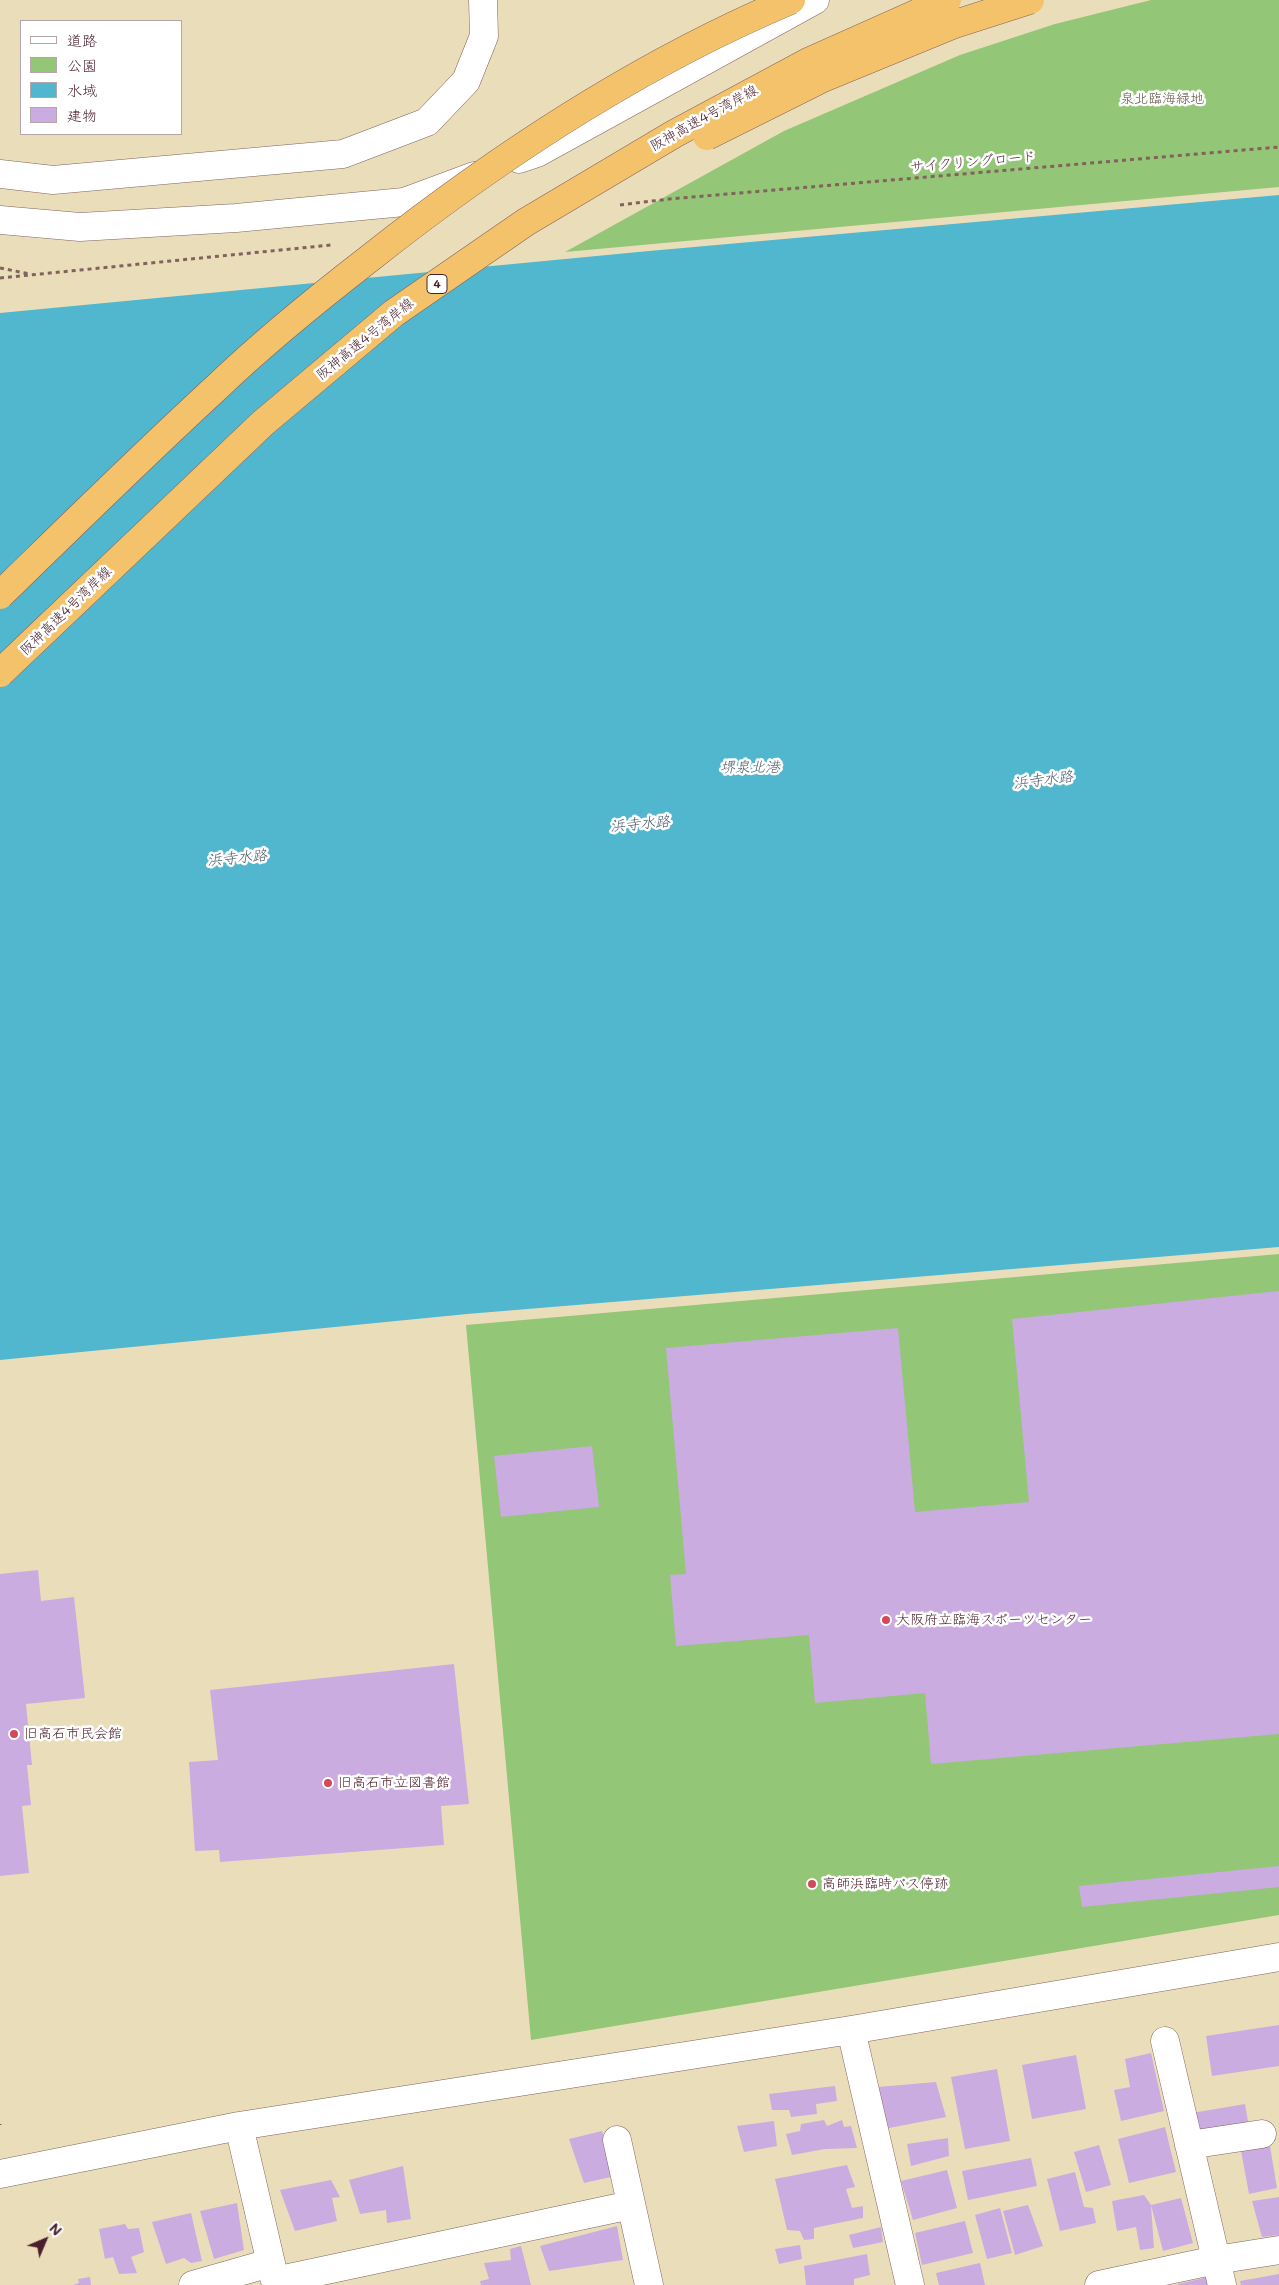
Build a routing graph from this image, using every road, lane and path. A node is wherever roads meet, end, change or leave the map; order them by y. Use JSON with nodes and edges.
{"nodes":[{"id":1,"x":483,"y":0,"type":"edge"},
{"id":2,"x":791,"y":0,"type":"edge"},
{"id":3,"x":814,"y":0,"type":"edge"},
{"id":4,"x":947,"y":0,"type":"edge"},
{"id":5,"x":1030,"y":0,"type":"edge"},
{"id":6,"x":1279,"y":147,"type":"edge"},
{"id":7,"x":0,"y":174,"type":"edge"},
{"id":8,"x":669,"y":198,"type":"dead end"},
{"id":9,"x":0,"y":220,"type":"edge"},
{"id":10,"x":526,"y":222,"type":"junction"},
{"id":11,"x":0,"y":268,"type":"edge"},
{"id":12,"x":33,"y":275,"type":"dead end"},
{"id":13,"x":0,"y":595,"type":"edge"},
{"id":14,"x":0,"y":673,"type":"edge"},
{"id":15,"x":1279,"y":1957,"type":"edge"},
{"id":16,"x":851,"y":2030,"type":"junction"},
{"id":17,"x":1165,"y":2041,"type":"dead end"},
{"id":18,"x":238,"y":2126,"type":"junction"},
{"id":19,"x":1262,"y":2134,"type":"dead end"},
{"id":20,"x":617,"y":2140,"type":"dead end"},
{"id":21,"x":1189,"y":2145,"type":"junction"},
{"id":22,"x":0,"y":2174,"type":"edge"},
{"id":23,"x":631,"y":2205,"type":"junction"},
{"id":24,"x":1279,"y":2250,"type":"edge"},
{"id":25,"x":1219,"y":2273,"type":"edge"},
{"id":26,"x":274,"y":2276,"type":"edge"},
{"id":27,"x":193,"y":2285,"type":"edge"},
{"id":28,"x":649,"y":2285,"type":"edge"},
{"id":29,"x":910,"y":2285,"type":"edge"},
{"id":30,"x":1099,"y":2285,"type":"edge"}],
"edges":[{"from":1,"to":7,"type":"street"},
{"from":2,"to":13,"type":"highway","bridge":true},
{"from":3,"to":9,"type":"street"},
{"from":4,"to":10,"type":"highway","name":"阪神高速4号湾岸線","number":"4","bridge":true},
{"from":5,"to":10,"type":"highway","number":"4","bridge":true},
{"from":6,"to":8,"type":"path","name":"サイクリングロード"},
{"from":10,"to":14,"type":"highway","name":"阪神高速4号湾岸線","number":"4","bridge":true},
{"from":11,"to":12,"type":"path"},
{"from":15,"to":16,"type":"street"},
{"from":16,"to":18,"type":"street"},
{"from":16,"to":29,"type":"street"},
{"from":17,"to":21,"type":"street"},
{"from":18,"to":22,"type":"street"},
{"from":18,"to":26,"type":"street"},
{"from":19,"to":21,"type":"street"},
{"from":20,"to":23,"type":"street"},
{"from":21,"to":25,"type":"street"},
{"from":23,"to":26,"type":"street"},
{"from":23,"to":28,"type":"street"},
{"from":24,"to":25,"type":"street"},
{"from":25,"to":30,"type":"street"},
{"from":26,"to":27,"type":"street"}]}
